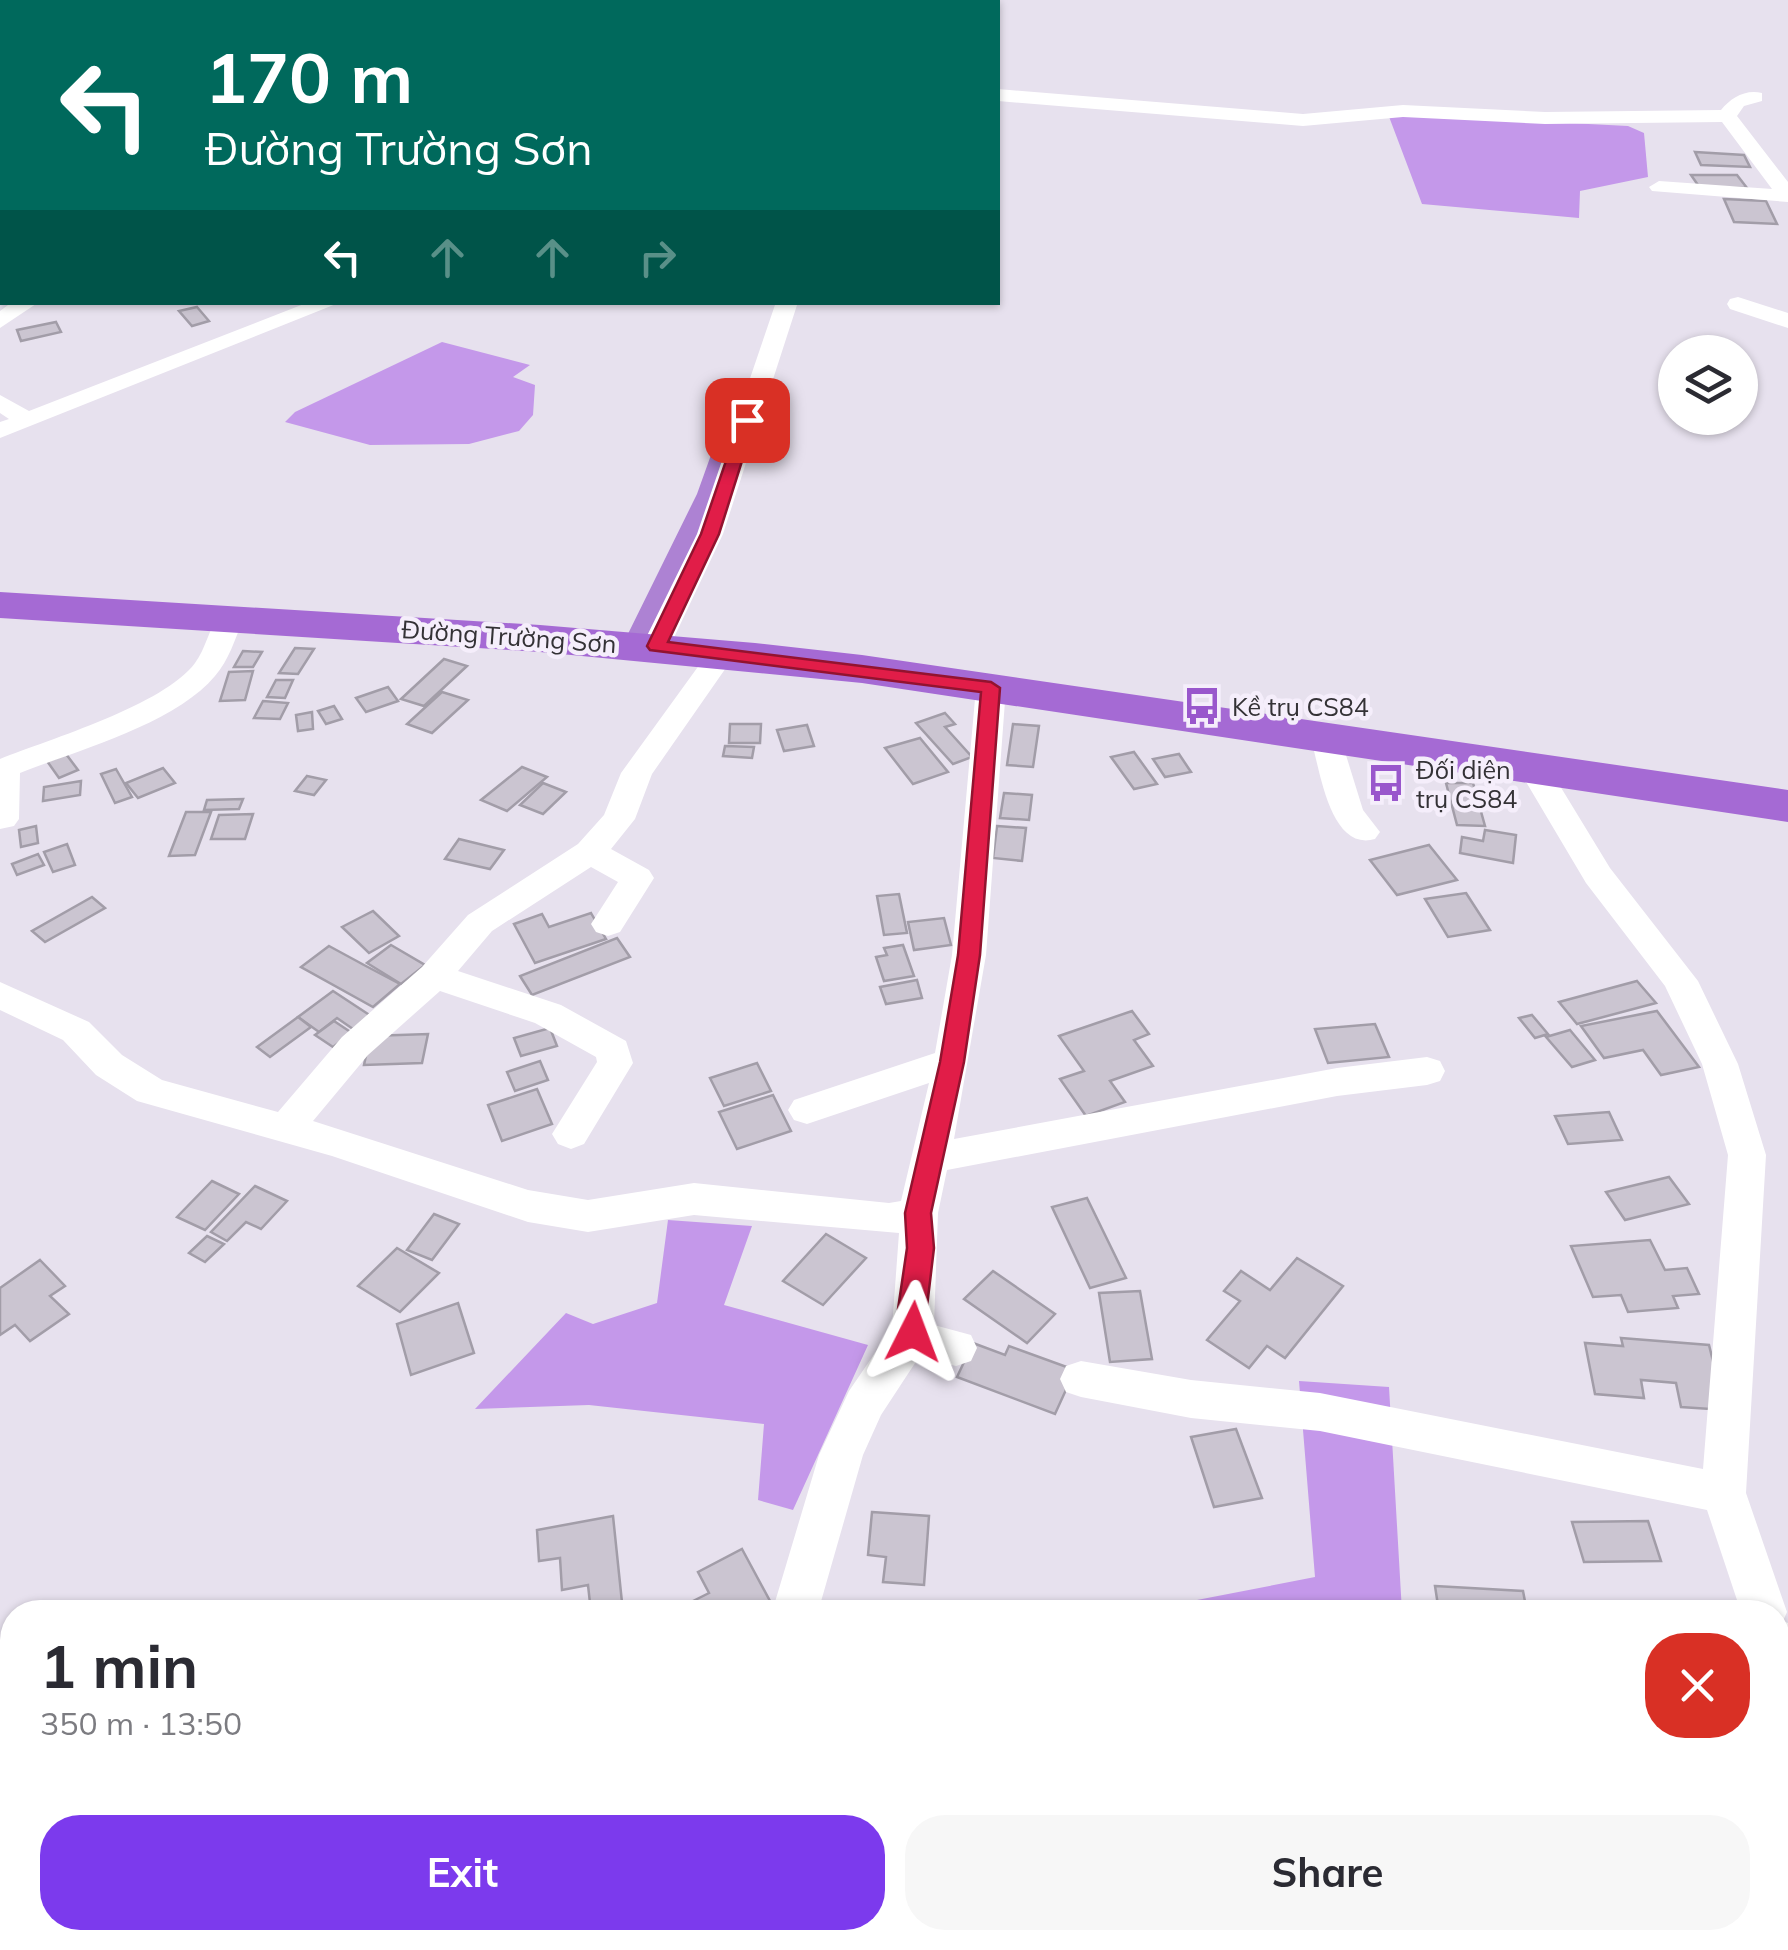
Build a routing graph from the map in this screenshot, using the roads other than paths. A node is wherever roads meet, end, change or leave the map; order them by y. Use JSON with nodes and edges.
{"nodes":[{"id":1,"x":1000,"y":95,"type":"edge"},
{"id":2,"x":1754,"y":98,"type":"dead end"},
{"id":3,"x":1727,"y":116,"type":"junction"},
{"id":4,"x":1659,"y":187,"type":"dead end"},
{"id":5,"x":1787,"y":196,"type":"edge"},
{"id":6,"x":1738,"y":304,"type":"dead end"},
{"id":7,"x":24,"y":305,"type":"edge"},
{"id":8,"x":322,"y":305,"type":"edge"},
{"id":9,"x":787,"y":305,"type":"edge"},
{"id":10,"x":0,"y":321,"type":"edge"},
{"id":11,"x":1788,"y":321,"type":"edge"},
{"id":12,"x":0,"y":402,"type":"edge"},
{"id":13,"x":27,"y":420,"type":"junction"},
{"id":14,"x":0,"y":432,"type":"edge"},
{"id":15,"x":0,"y":605,"type":"edge"},
{"id":16,"x":230,"y":620,"type":"junction"},
{"id":17,"x":656,"y":646,"type":"junction"},
{"id":18,"x":724,"y":652,"type":"junction"},
{"id":19,"x":991,"y":688,"type":"junction"},
{"id":20,"x":1326,"y":738,"type":"junction"},
{"id":21,"x":2,"y":769,"type":"edge"},
{"id":22,"x":1535,"y":770,"type":"junction"},
{"id":23,"x":1788,"y":806,"type":"edge"},
{"id":24,"x":3,"y":820,"type":"dead end"},
{"id":25,"x":1364,"y":832,"type":"dead end"},
{"id":26,"x":590,"y":852,"type":"junction"},
{"id":27,"x":608,"y":924,"type":"dead end"},
{"id":28,"x":434,"y":976,"type":"junction"},
{"id":29,"x":0,"y":996,"type":"edge"},
{"id":30,"x":952,"y":1062,"type":"junction"},
{"id":31,"x":1427,"y":1071,"type":"dead end"},
{"id":32,"x":807,"y":1110,"type":"dead end"},
{"id":33,"x":286,"y":1128,"type":"junction"},
{"id":34,"x":572,"y":1134,"type":"dead end"},
{"id":35,"x":932,"y":1158,"type":"junction"},
{"id":36,"x":918,"y":1213,"type":"junction"},
{"id":37,"x":913,"y":1332,"type":"junction"},
{"id":38,"x":956,"y":1348,"type":"dead end"},
{"id":39,"x":1081,"y":1379,"type":"dead end"},
{"id":40,"x":1724,"y":1493,"type":"junction"},
{"id":41,"x":799,"y":1600,"type":"edge"},
{"id":42,"x":1760,"y":1600,"type":"edge"}],
"edges":[{"from":1,"to":3,"type":"street"},
{"from":2,"to":3,"type":"street"},
{"from":3,"to":5,"type":"street"},
{"from":4,"to":5,"type":"street"},
{"from":6,"to":11,"type":"street"},
{"from":7,"to":10,"type":"street"},
{"from":8,"to":13,"type":"street"},
{"from":9,"to":17,"type":"street"},
{"from":12,"to":13,"type":"street"},
{"from":13,"to":14,"type":"street"},
{"from":15,"to":16,"type":"highway","name":"Đường Trường Sơn"},
{"from":16,"to":17,"type":"highway","name":"Đường Trường Sơn"},
{"from":16,"to":21,"type":"street"},
{"from":17,"to":18,"type":"highway","name":"Đường Trường Sơn"},
{"from":18,"to":19,"type":"highway","name":"Đường Trường Sơn"},
{"from":18,"to":26,"type":"street"},
{"from":19,"to":20,"type":"highway","name":"Đường Trường Sơn"},
{"from":19,"to":30,"type":"street"},
{"from":20,"to":22,"type":"highway","name":"Đường Trường Sơn"},
{"from":20,"to":25,"type":"street"},
{"from":21,"to":24,"type":"street"},
{"from":22,"to":23,"type":"highway","name":"Đường Trường Sơn"},
{"from":22,"to":40,"type":"street"},
{"from":26,"to":27,"type":"street"},
{"from":26,"to":28,"type":"street"},
{"from":28,"to":33,"type":"street"},
{"from":28,"to":34,"type":"street"},
{"from":29,"to":33,"type":"street"},
{"from":30,"to":32,"type":"street"},
{"from":30,"to":35,"type":"street"},
{"from":31,"to":35,"type":"street"},
{"from":33,"to":36,"type":"street"},
{"from":35,"to":36,"type":"street"},
{"from":36,"to":37,"type":"street"},
{"from":37,"to":38,"type":"street"},
{"from":37,"to":41,"type":"street"},
{"from":39,"to":40,"type":"street"},
{"from":40,"to":42,"type":"street"}]}
